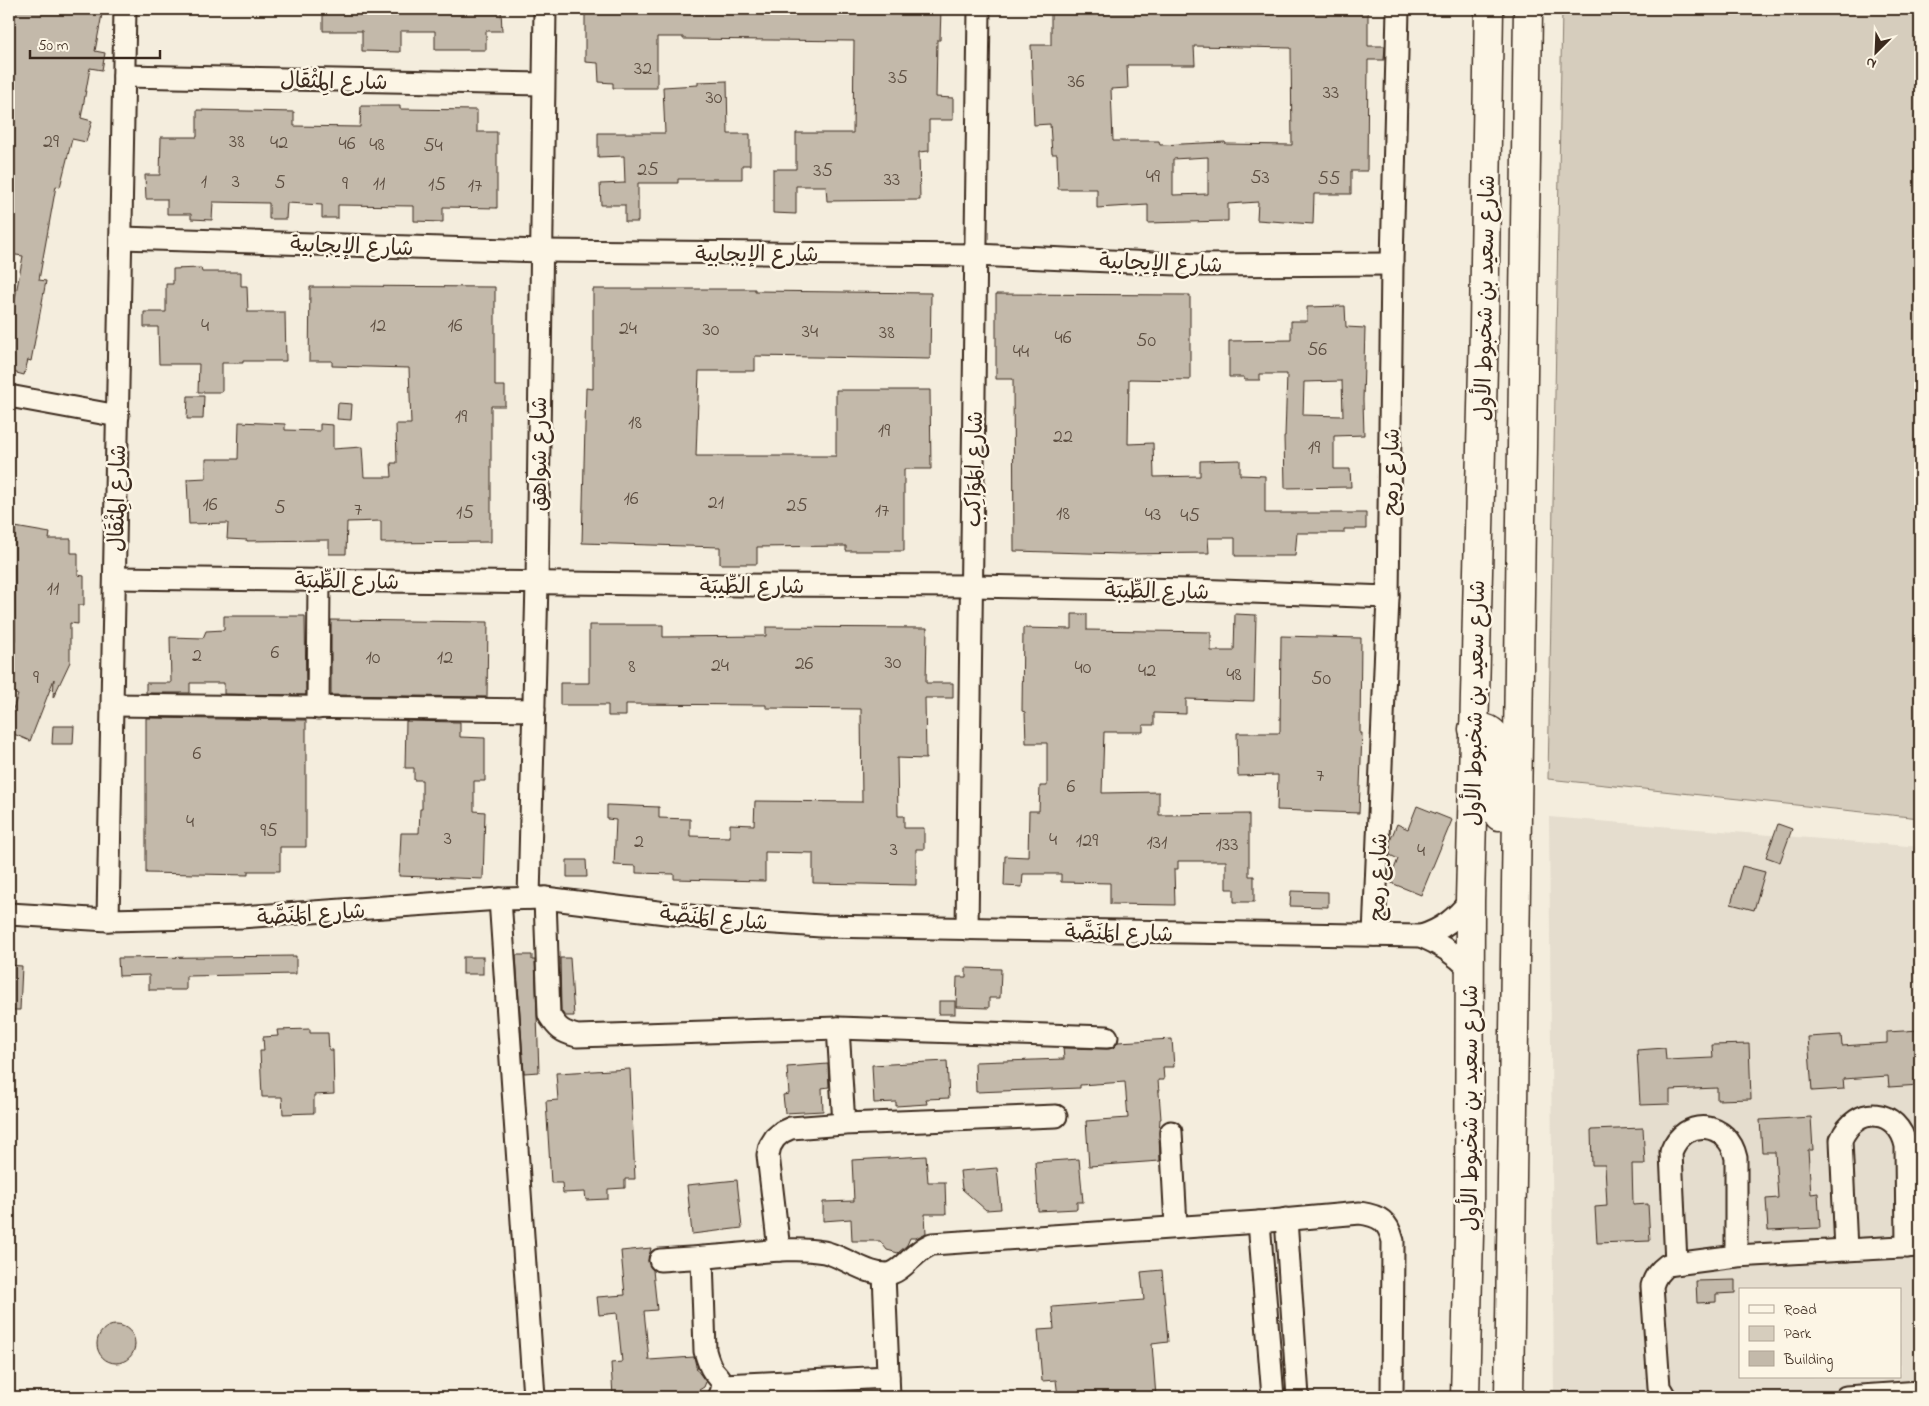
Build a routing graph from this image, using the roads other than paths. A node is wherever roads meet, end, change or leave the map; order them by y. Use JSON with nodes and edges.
{"nodes":[{"id":1,"x":125,"y":9,"type":"edge"},
{"id":2,"x":545,"y":9,"type":"edge"},
{"id":3,"x":980,"y":9,"type":"edge"},
{"id":4,"x":1398,"y":9,"type":"edge"},
{"id":5,"x":1489,"y":9,"type":"edge"},
{"id":6,"x":1528,"y":9,"type":"edge"},
{"id":7,"x":124,"y":76,"type":"junction"},
{"id":8,"x":543,"y":84,"type":"junction"},
{"id":9,"x":122,"y":238,"type":"junction"},
{"id":10,"x":541,"y":251,"type":"junction"},
{"id":11,"x":976,"y":255,"type":"junction"},
{"id":12,"x":1392,"y":264,"type":"junction"},
{"id":13,"x":9,"y":396,"type":"edge"},
{"id":14,"x":118,"y":416,"type":"junction"},
{"id":15,"x":115,"y":578,"type":"junction"},
{"id":16,"x":319,"y":579,"type":"junction"},
{"id":17,"x":537,"y":583,"type":"junction"},
{"id":18,"x":972,"y":586,"type":"junction"},
{"id":19,"x":1388,"y":597,"type":"junction"},
{"id":20,"x":113,"y":705,"type":"junction"},
{"id":21,"x":318,"y":708,"type":"junction"},
{"id":22,"x":534,"y":710,"type":"junction"},
{"id":23,"x":1473,"y":729,"type":"junction"},
{"id":24,"x":1517,"y":893,"type":"junction"},
{"id":25,"x":537,"y":898,"type":"junction"},
{"id":26,"x":500,"y":899,"type":"junction"},
{"id":27,"x":1470,"y":900,"type":"junction"},
{"id":28,"x":9,"y":914,"type":"edge"},
{"id":29,"x":108,"y":920,"type":"junction"},
{"id":30,"x":967,"y":929,"type":"junction"},
{"id":31,"x":1374,"y":935,"type":"junction"},
{"id":32,"x":1421,"y":936,"type":"junction"},
{"id":33,"x":1469,"y":968,"type":"junction"},
{"id":34,"x":838,"y":1028,"type":"junction"},
{"id":35,"x":1107,"y":1037,"type":"dead end"},
{"id":36,"x":1056,"y":1116,"type":"dead end"},
{"id":37,"x":844,"y":1124,"type":"junction"},
{"id":38,"x":1171,"y":1132,"type":"dead end"},
{"id":39,"x":1286,"y":1219,"type":"junction"},
{"id":40,"x":1259,"y":1222,"type":"junction"},
{"id":41,"x":1176,"y":1226,"type":"junction"},
{"id":42,"x":1469,"y":1234,"type":"junction"},
{"id":43,"x":1914,"y":1246,"type":"edge"},
{"id":44,"x":779,"y":1250,"type":"junction"},
{"id":45,"x":1846,"y":1250,"type":"junction"},
{"id":46,"x":1736,"y":1256,"type":"junction"},
{"id":47,"x":702,"y":1258,"type":"junction"},
{"id":48,"x":660,"y":1260,"type":"dead end"},
{"id":49,"x":1676,"y":1263,"type":"junction"},
{"id":50,"x":884,"y":1274,"type":"junction"},
{"id":51,"x":1508,"y":1359,"type":"junction"},
{"id":52,"x":888,"y":1387,"type":"edge"},
{"id":53,"x":721,"y":1391,"type":"edge"},
{"id":54,"x":1920,"y":1392,"type":"edge"},
{"id":55,"x":534,"y":1397,"type":"edge"},
{"id":56,"x":1273,"y":1397,"type":"edge"},
{"id":57,"x":1298,"y":1397,"type":"edge"},
{"id":58,"x":1392,"y":1397,"type":"edge"},
{"id":59,"x":1465,"y":1397,"type":"edge"},
{"id":60,"x":1509,"y":1397,"type":"edge"},
{"id":61,"x":1665,"y":1397,"type":"edge"},
{"id":62,"x":1846,"y":1397,"type":"edge"}],
"edges":[{"from":1,"to":7,"type":"street","name":"شارع المِثْقَال"},
{"from":2,"to":8,"type":"street","name":"شارع شواهق"},
{"from":3,"to":11,"type":"street","name":"شارع المَوَاكِب"},
{"from":4,"to":12,"type":"street","name":"شارع رمح"},
{"from":5,"to":23,"type":"main road","name":"شارع سعيد بن شخبوط الأول"},
{"from":6,"to":24,"type":"main road","name":"شارع سعيد بن شخبوط الأول"},
{"from":7,"to":8,"type":"street","name":"شارع المِثْقَال"},
{"from":7,"to":9,"type":"street","name":"شارع المِثْقَال"},
{"from":8,"to":10,"type":"street","name":"شارع شواهق"},
{"from":9,"to":10,"type":"street","name":"شارع الإيجابية"},
{"from":9,"to":14,"type":"street","name":"شارع المِثْقَال"},
{"from":10,"to":11,"type":"street","name":"شارع الإيجابية"},
{"from":10,"to":17,"type":"street","name":"شارع شواهق"},
{"from":11,"to":12,"type":"street","name":"شارع الإيجابية"},
{"from":11,"to":18,"type":"street","name":"شارع المَوَاكِب"},
{"from":12,"to":19,"type":"street","name":"شارع رمح"},
{"from":13,"to":14,"type":"street"},
{"from":14,"to":15,"type":"street","name":"شارع المِثْقَال"},
{"from":15,"to":16,"type":"street","name":"شارع الطِّيبَة"},
{"from":15,"to":20,"type":"street","name":"شارع المِثْقَال"},
{"from":16,"to":17,"type":"street","name":"شارع الطِّيبَة"},
{"from":16,"to":21,"type":"street"},
{"from":17,"to":18,"type":"street","name":"شارع الطِّيبَة"},
{"from":17,"to":22,"type":"street","name":"شارع شواهق"},
{"from":18,"to":19,"type":"street","name":"شارع الطِّيبَة"},
{"from":18,"to":30,"type":"street","name":"شارع المَوَاكِب"},
{"from":19,"to":31,"type":"street","name":"شارع رمح"},
{"from":20,"to":21,"type":"street"},
{"from":20,"to":29,"type":"street","name":"شارع المِثْقَال"},
{"from":21,"to":22,"type":"street"},
{"from":22,"to":25,"type":"street","name":"شارع شواهق"},
{"from":23,"to":24,"type":"main road"},
{"from":23,"to":27,"type":"main road","name":"شارع سعيد بن شخبوط الأول"},
{"from":24,"to":51,"type":"main road","name":"شارع سعيد بن شخبوط الأول"},
{"from":25,"to":26,"type":"street","name":"شارع المَنَصَّة"},
{"from":25,"to":30,"type":"street","name":"شارع المَنَصَّة"},
{"from":25,"to":34,"type":"street","name":"شارع شواهق"},
{"from":26,"to":29,"type":"street","name":"شارع المَنَصَّة"},
{"from":26,"to":55,"type":"street"},
{"from":27,"to":32,"type":"street","name":"شارع المَنَصَّة"},
{"from":27,"to":33,"type":"main road","name":"شارع سعيد بن شخبوط الأول"},
{"from":28,"to":29,"type":"street","name":"شارع المَنَصَّة"},
{"from":30,"to":31,"type":"street","name":"شارع المَنَصَّة"},
{"from":31,"to":32,"type":"street","name":"شارع المَنَصَّة"},
{"from":32,"to":33,"type":"street","name":"شارع المَنَصَّة"},
{"from":33,"to":42,"type":"main road","name":"شارع سعيد بن شخبوط الأول"},
{"from":34,"to":35,"type":"street","name":"شارع شواهق"},
{"from":34,"to":37,"type":"street"},
{"from":36,"to":37,"type":"street"},
{"from":37,"to":44,"type":"street"},
{"from":38,"to":41,"type":"street"},
{"from":39,"to":40,"type":"street"},
{"from":39,"to":57,"type":"street"},
{"from":39,"to":58,"type":"street"},
{"from":40,"to":41,"type":"street"},
{"from":40,"to":56,"type":"street"},
{"from":41,"to":50,"type":"street"},
{"from":42,"to":51,"type":"main road"},
{"from":42,"to":59,"type":"main road","name":"شارع سعيد بن شخبوط الأول"},
{"from":43,"to":45,"type":"street"},
{"from":43,"to":45,"type":"street"},
{"from":44,"to":47,"type":"street"},
{"from":44,"to":50,"type":"street"},
{"from":45,"to":46,"type":"street"},
{"from":46,"to":49,"type":"street"},
{"from":46,"to":49,"type":"street"},
{"from":47,"to":48,"type":"street"},
{"from":47,"to":53,"type":"street"},
{"from":49,"to":61,"type":"street"},
{"from":50,"to":52,"type":"street"},
{"from":51,"to":60,"type":"main road","name":"شارع سعيد بن شخبوط الأول"},
{"from":52,"to":53,"type":"street"},
{"from":54,"to":62,"type":"street"}]}
